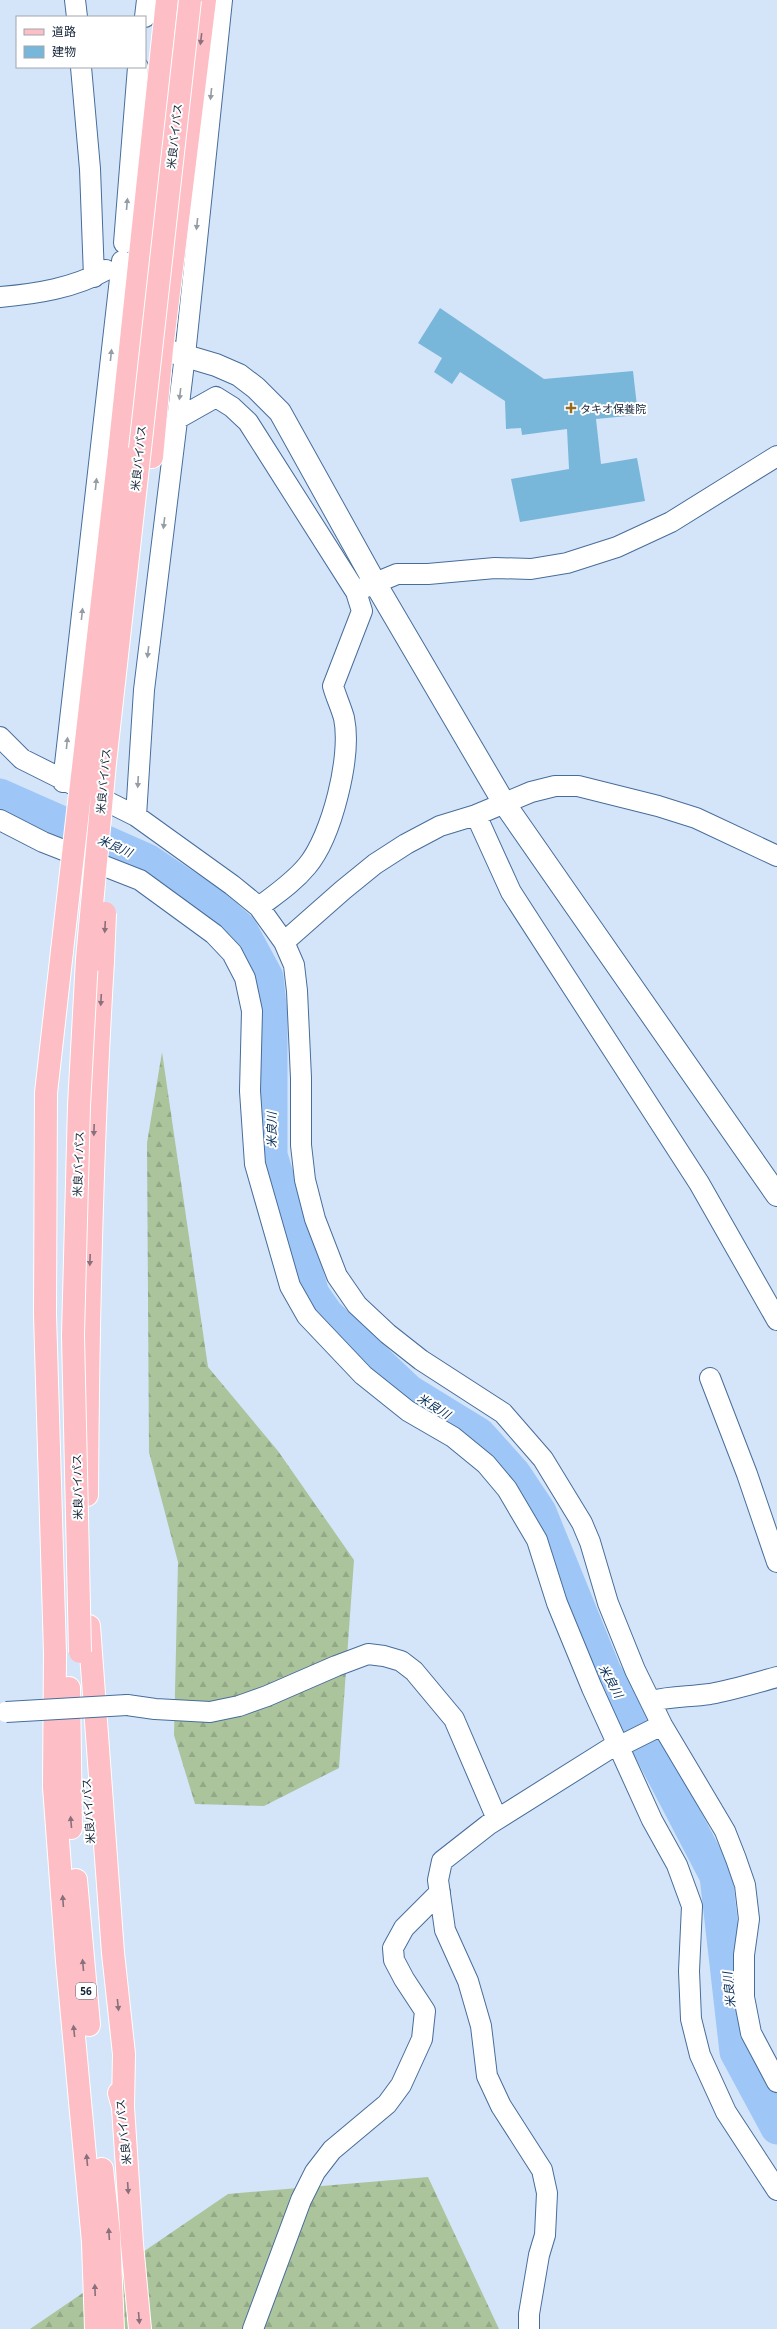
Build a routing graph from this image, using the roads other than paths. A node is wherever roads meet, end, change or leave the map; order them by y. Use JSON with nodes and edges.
{"nodes":[{"id":1,"x":76,"y":0,"type":"edge"},
{"id":2,"x":147,"y":0,"type":"edge"},
{"id":3,"x":167,"y":0,"type":"edge"},
{"id":4,"x":181,"y":0,"type":"edge"},
{"id":5,"x":190,"y":0,"type":"edge"},
{"id":6,"x":205,"y":0,"type":"edge"},
{"id":7,"x":222,"y":0,"type":"edge"},
{"id":8,"x":77,"y":16,"type":"edge"},
{"id":9,"x":145,"y":16,"type":"edge"},
{"id":10,"x":81,"y":68,"type":"edge"},
{"id":11,"x":138,"y":68,"type":"edge"},
{"id":12,"x":130,"y":249,"type":"junction"},
{"id":13,"x":94,"y":277,"type":"junction"},
{"id":14,"x":0,"y":297,"type":"edge"},
{"id":15,"x":132,"y":344,"type":"junction"},
{"id":16,"x":162,"y":349,"type":"junction"},
{"id":17,"x":185,"y":355,"type":"junction"},
{"id":18,"x":177,"y":419,"type":"junction"},
{"id":19,"x":777,"y":456,"type":"edge"},
{"id":20,"x":376,"y":583,"type":"junction"},
{"id":21,"x":356,"y":592,"type":"junction"},
{"id":22,"x":0,"y":737,"type":"edge"},
{"id":23,"x":63,"y":782,"type":"junction"},
{"id":24,"x":504,"y":803,"type":"junction"},
{"id":25,"x":476,"y":815,"type":"junction"},
{"id":26,"x":136,"y":816,"type":"junction"},
{"id":27,"x":0,"y":820,"type":"edge"},
{"id":28,"x":777,"y":856,"type":"edge"},
{"id":29,"x":259,"y":907,"type":"junction"},
{"id":30,"x":284,"y":942,"type":"junction"},
{"id":31,"x":777,"y":1195,"type":"edge"},
{"id":32,"x":777,"y":1320,"type":"edge"},
{"id":33,"x":710,"y":1378,"type":"dead end"},
{"id":34,"x":777,"y":1562,"type":"edge"},
{"id":35,"x":74,"y":1652,"type":"junction"},
{"id":36,"x":777,"y":1677,"type":"edge"},
{"id":37,"x":652,"y":1701,"type":"junction"},
{"id":38,"x":3,"y":1712,"type":"edge"},
{"id":39,"x":659,"y":1726,"type":"junction"},
{"id":40,"x":622,"y":1743,"type":"junction"},
{"id":41,"x":497,"y":1819,"type":"junction"},
{"id":42,"x":440,"y":1892,"type":"junction"},
{"id":43,"x":777,"y":2082,"type":"edge"},
{"id":44,"x":123,"y":2107,"type":"junction"},
{"id":45,"x":777,"y":2190,"type":"edge"},
{"id":46,"x":96,"y":2329,"type":"edge"},
{"id":47,"x":113,"y":2329,"type":"edge"},
{"id":48,"x":140,"y":2329,"type":"edge"},
{"id":49,"x":253,"y":2329,"type":"edge"},
{"id":50,"x":529,"y":2329,"type":"edge"}],
"edges":[{"from":1,"to":8,"type":"street"},
{"from":2,"to":9,"type":"street"},
{"from":3,"to":12,"type":"main road"},
{"from":4,"to":35,"type":"main road","name":"米良バイパス","number":"56"},
{"from":5,"to":35,"type":"main road","name":"米良バイパス","number":"56","bridge":true},
{"from":6,"to":16,"type":"main road","one_way":true},
{"from":7,"to":17,"type":"street","one_way":true},
{"from":10,"to":13,"type":"street"},
{"from":12,"to":11,"type":"street","one_way":true},
{"from":12,"to":13,"type":"street"},
{"from":12,"to":15,"type":"main road"},
{"from":23,"to":12,"type":"street","one_way":true},
{"from":13,"to":14,"type":"street"},
{"from":15,"to":16,"type":"street"},
{"from":46,"to":15,"type":"main road","one_way":true,"bridge":true},
{"from":16,"to":17,"type":"street"},
{"from":16,"to":44,"type":"main road","one_way":true,"bridge":true},
{"from":17,"to":18,"type":"street","one_way":true},
{"from":17,"to":20,"type":"street"},
{"from":18,"to":21,"type":"street"},
{"from":18,"to":26,"type":"street","one_way":true},
{"from":19,"to":20,"type":"street"},
{"from":20,"to":21,"type":"street"},
{"from":20,"to":24,"type":"street"},
{"from":21,"to":29,"type":"street"},
{"from":22,"to":23,"type":"street"},
{"from":23,"to":26,"type":"street"},
{"from":24,"to":25,"type":"street"},
{"from":24,"to":28,"type":"street"},
{"from":24,"to":31,"type":"street"},
{"from":25,"to":30,"type":"street"},
{"from":25,"to":32,"type":"street"},
{"from":26,"to":29,"type":"street"},
{"from":27,"to":40,"type":"street"},
{"from":29,"to":30,"type":"street"},
{"from":30,"to":37,"type":"street"},
{"from":33,"to":34,"type":"street"},
{"from":35,"to":44,"type":"main road","name":"米良バイパス","number":"56"},
{"from":47,"to":35,"type":"main road","name":"米良バイパス","number":"56","one_way":true},
{"from":36,"to":37,"type":"street"},
{"from":37,"to":39,"type":"street"},
{"from":38,"to":41,"type":"street","bridge":true},
{"from":39,"to":40,"type":"street"},
{"from":39,"to":43,"type":"street"},
{"from":40,"to":41,"type":"street"},
{"from":40,"to":45,"type":"street"},
{"from":41,"to":42,"type":"street"},
{"from":42,"to":49,"type":"street"},
{"from":42,"to":50,"type":"street"},
{"from":44,"to":48,"type":"main road","name":"米良バイパス","number":"56","one_way":true}]}
